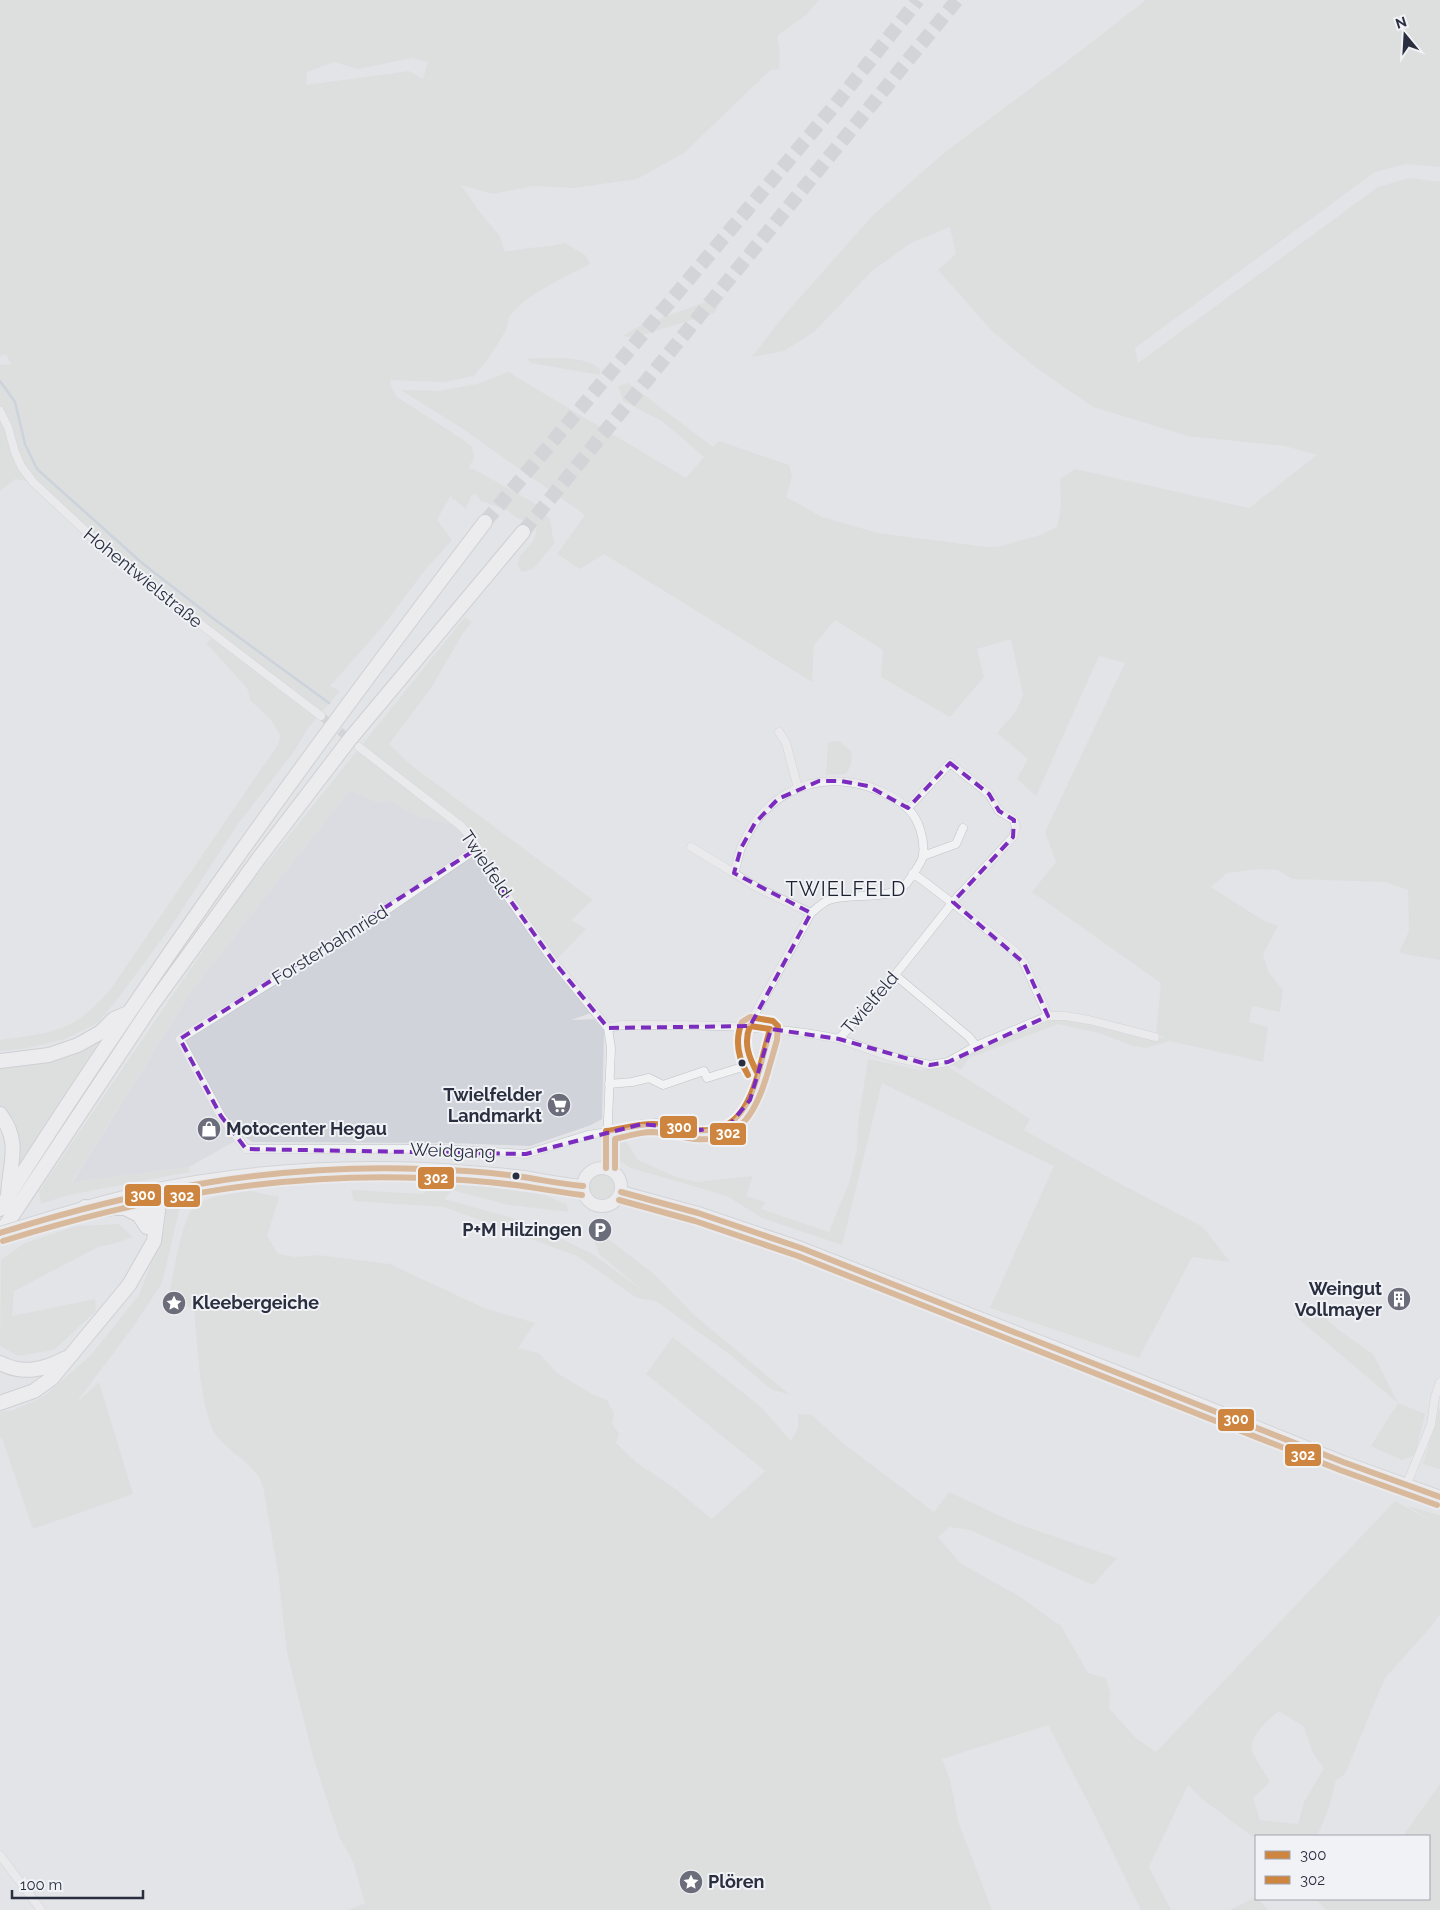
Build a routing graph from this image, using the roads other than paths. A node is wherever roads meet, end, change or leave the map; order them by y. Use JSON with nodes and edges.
{"nodes":[{"id":1,"x":0,"y":410,"type":"edge"},
{"id":2,"x":485,"y":522,"type":"tunnel mouth"},
{"id":3,"x":523,"y":532,"type":"tunnel mouth"},
{"id":4,"x":321,"y":716,"type":"tunnel mouth"},
{"id":5,"x":778,"y":732,"type":"dead end"},
{"id":6,"x":359,"y":746,"type":"tunnel mouth"},
{"id":7,"x":798,"y":788,"type":"junction"},
{"id":8,"x":908,"y":808,"type":"junction"},
{"id":9,"x":963,"y":828,"type":"dead end"},
{"id":10,"x":691,"y":847,"type":"dead end"},
{"id":11,"x":478,"y":848,"type":"junction"},
{"id":12,"x":924,"y":856,"type":"junction"},
{"id":13,"x":734,"y":873,"type":"junction"},
{"id":14,"x":913,"y":873,"type":"junction"},
{"id":15,"x":953,"y":902,"type":"junction"},
{"id":16,"x":811,"y":914,"type":"junction"},
{"id":17,"x":894,"y":975,"type":"junction"},
{"id":18,"x":128,"y":1013,"type":"junction"},
{"id":19,"x":1048,"y":1016,"type":"junction"},
{"id":20,"x":750,"y":1026,"type":"junction"},
{"id":21,"x":608,"y":1028,"type":"junction"},
{"id":22,"x":770,"y":1029,"type":"junction"},
{"id":23,"x":1155,"y":1037,"type":"dead end"},
{"id":24,"x":840,"y":1038,"type":"junction"},
{"id":25,"x":180,"y":1039,"type":"joint"},
{"id":26,"x":976,"y":1046,"type":"junction"},
{"id":27,"x":0,"y":1061,"type":"edge"},
{"id":28,"x":752,"y":1064,"type":"dead end"},
{"id":29,"x":609,"y":1084,"type":"junction"},
{"id":30,"x":0,"y":1114,"type":"edge"},
{"id":31,"x":606,"y":1131,"type":"junction"},
{"id":32,"x":606,"y":1168,"type":"junction"},
{"id":33,"x":583,"y":1186,"type":"junction"},
{"id":34,"x":150,"y":1191,"type":"junction"},
{"id":35,"x":621,"y":1192,"type":"junction"},
{"id":36,"x":8,"y":1197,"type":"junction"},
{"id":37,"x":85,"y":1208,"type":"junction"},
{"id":38,"x":0,"y":1210,"type":"edge"},
{"id":39,"x":147,"y":1227,"type":"junction"},
{"id":40,"x":0,"y":1234,"type":"edge"},
{"id":41,"x":147,"y":1253,"type":"junction"},
{"id":42,"x":69,"y":1356,"type":"junction"},
{"id":43,"x":0,"y":1363,"type":"edge"},
{"id":44,"x":1440,"y":1382,"type":"edge"},
{"id":45,"x":0,"y":1403,"type":"edge"},
{"id":46,"x":1406,"y":1486,"type":"junction"},
{"id":47,"x":1440,"y":1497,"type":"edge"},
{"id":48,"x":0,"y":1855,"type":"edge"},
{"id":49,"x":41,"y":1910,"type":"edge"}],
"edges":[{"from":1,"to":4,"type":"street","name":"Hohentwielstraße"},
{"from":2,"to":18,"type":"highway"},
{"from":3,"to":40,"type":"highway"},
{"from":5,"to":7,"type":"street"},
{"from":6,"to":11,"type":"street","name":"Twielfeld"},
{"from":7,"to":8,"type":"street"},
{"from":7,"to":13,"type":"street"},
{"from":8,"to":12,"type":"street"},
{"from":8,"to":15,"type":"street","name":"Twielfeld"},
{"from":9,"to":12,"type":"street"},
{"from":10,"to":13,"type":"street"},
{"from":11,"to":21,"type":"street","name":"Twielfeld"},
{"from":11,"to":25,"type":"street","name":"Forsterbahnried"},
{"from":12,"to":14,"type":"street"},
{"from":13,"to":16,"type":"street"},
{"from":14,"to":15,"type":"street"},
{"from":14,"to":16,"type":"street"},
{"from":15,"to":17,"type":"street","name":"Twielfeld"},
{"from":15,"to":19,"type":"street"},
{"from":16,"to":20,"type":"street"},
{"from":17,"to":24,"type":"street","name":"Twielfeld"},
{"from":17,"to":26,"type":"street"},
{"from":18,"to":27,"type":"highway"},
{"from":18,"to":36,"type":"highway"},
{"from":19,"to":23,"type":"street"},
{"from":19,"to":26,"type":"street"},
{"from":20,"to":21,"type":"street","name":"Twielfeld"},
{"from":20,"to":22,"type":"street","name":"Twielfeld"},
{"from":21,"to":29,"type":"street"},
{"from":22,"to":24,"type":"street","name":"Twielfeld"},
{"from":22,"to":31,"type":"street"},
{"from":24,"to":26,"type":"street"},
{"from":25,"to":31,"type":"street","name":"Weidgang"},
{"from":28,"to":29,"type":"street"},
{"from":29,"to":31,"type":"street"},
{"from":30,"to":36,"type":"highway"},
{"from":31,"to":32,"type":"street"},
{"from":32,"to":33,"type":"main road"},
{"from":32,"to":35,"type":"main road"},
{"from":33,"to":34,"type":"main road"},
{"from":33,"to":35,"type":"main road"},
{"from":34,"to":37,"type":"main road"},
{"from":34,"to":39,"type":"highway"},
{"from":34,"to":41,"type":"highway"},
{"from":35,"to":46,"type":"main road"},
{"from":36,"to":38,"type":"highway"},
{"from":37,"to":39,"type":"highway"},
{"from":37,"to":40,"type":"main road","bridge":true},
{"from":39,"to":41,"type":"highway"},
{"from":41,"to":42,"type":"highway"},
{"from":42,"to":43,"type":"highway"},
{"from":42,"to":45,"type":"highway"},
{"from":44,"to":46,"type":"street"},
{"from":46,"to":47,"type":"main road"},
{"from":48,"to":49,"type":"street"}]}
